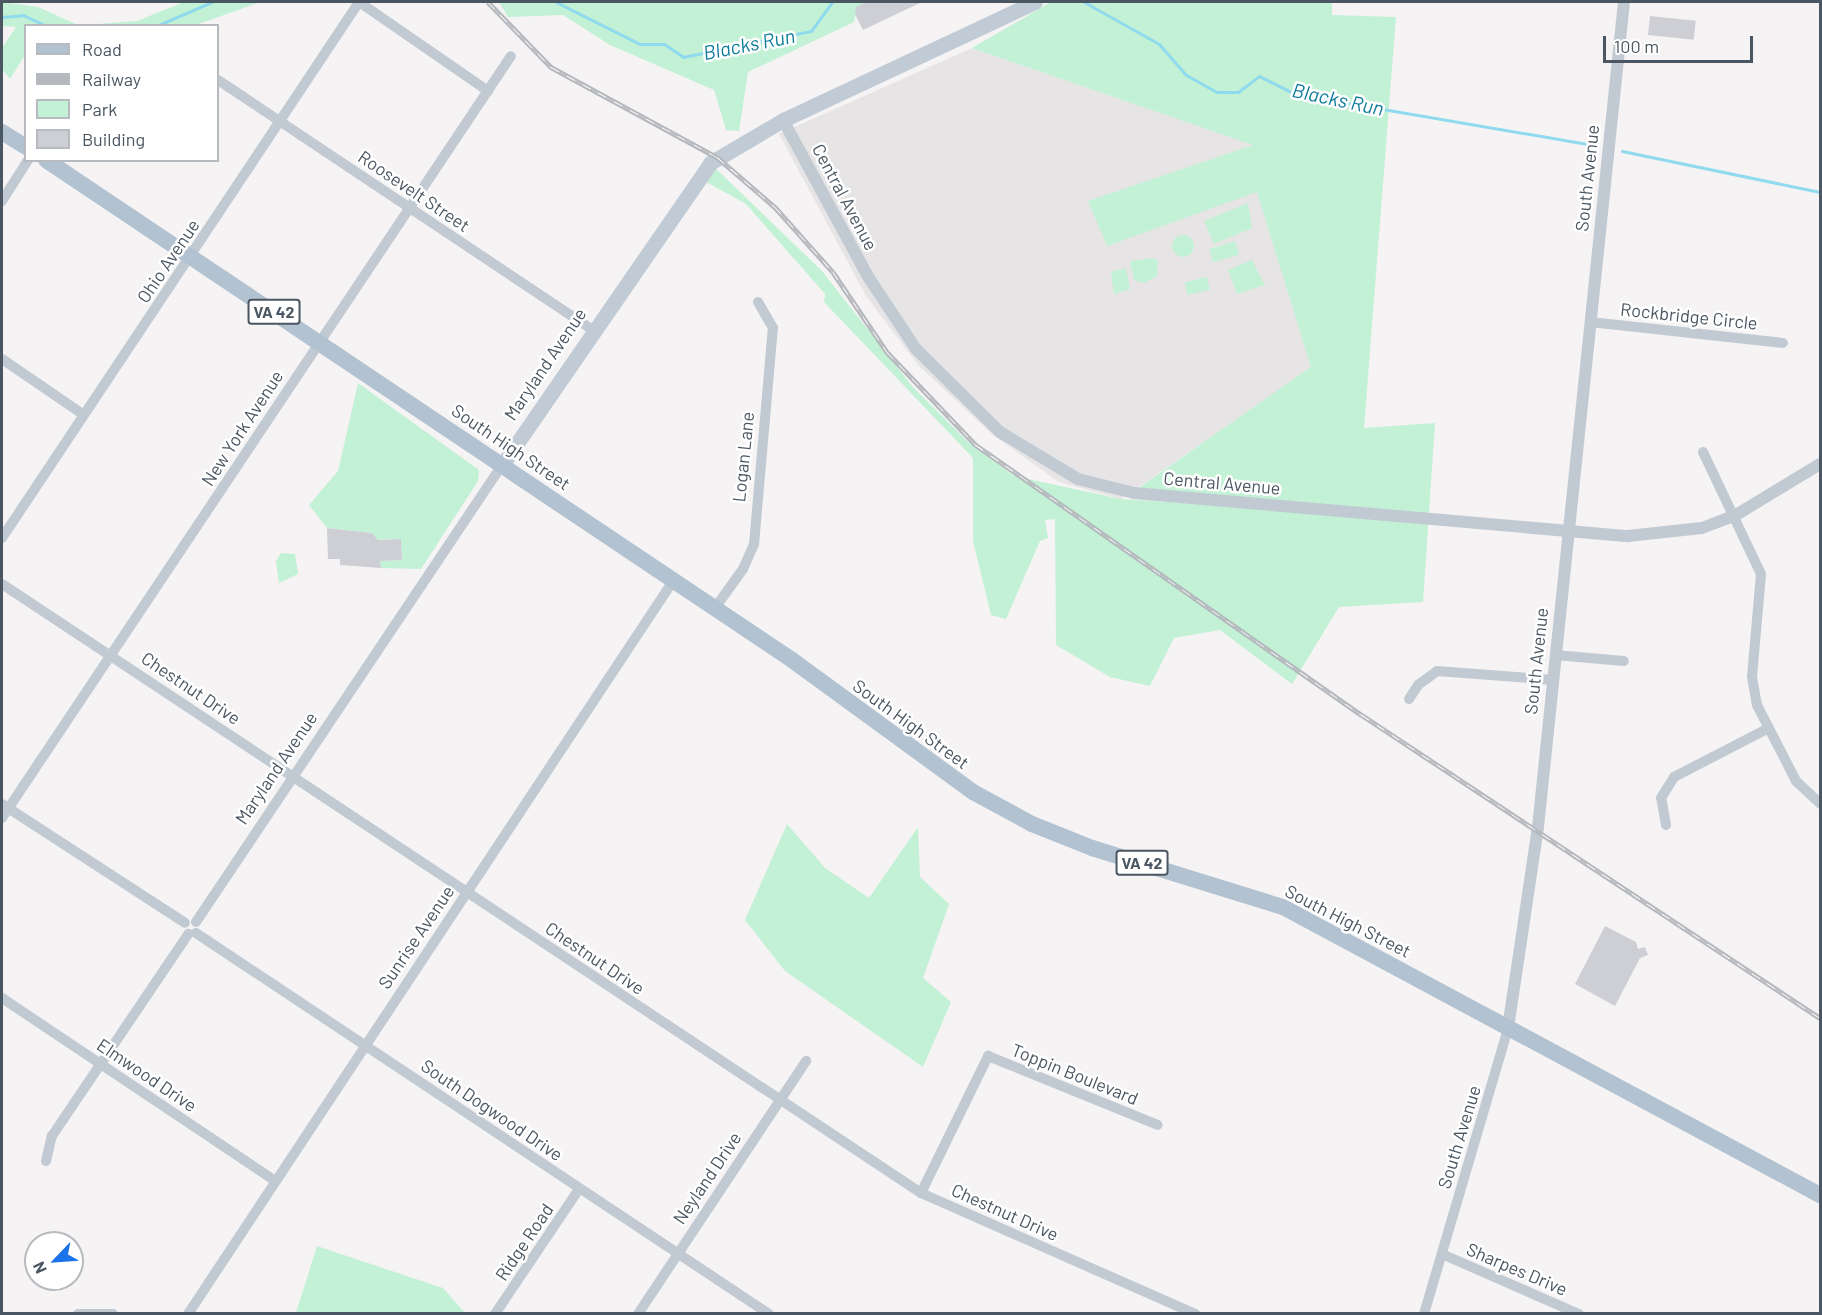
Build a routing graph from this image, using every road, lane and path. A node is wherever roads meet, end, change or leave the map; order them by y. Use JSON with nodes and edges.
{"nodes":[{"id":1,"x":359,"y":2,"type":"edge"},
{"id":2,"x":1035,"y":2,"type":"edge"},
{"id":3,"x":1624,"y":2,"type":"edge"},
{"id":4,"x":511,"y":56,"type":"dead end"},
{"id":5,"x":219,"y":81,"type":"edge"},
{"id":6,"x":488,"y":91,"type":"junction"},
{"id":7,"x":783,"y":120,"type":"junction"},
{"id":8,"x":280,"y":122,"type":"junction"},
{"id":9,"x":2,"y":132,"type":"edge"},
{"id":10,"x":24,"y":146,"type":"edge"},
{"id":11,"x":27,"y":162,"type":"edge"},
{"id":12,"x":49,"y":162,"type":"edge"},
{"id":13,"x":2,"y":201,"type":"edge"},
{"id":14,"x":409,"y":207,"type":"junction"},
{"id":15,"x":191,"y":257,"type":"junction"},
{"id":16,"x":758,"y":302,"type":"dead end"},
{"id":17,"x":1590,"y":322,"type":"junction"},
{"id":18,"x":592,"y":329,"type":"junction"},
{"id":19,"x":319,"y":342,"type":"junction"},
{"id":20,"x":1784,"y":343,"type":"dead end"},
{"id":21,"x":2,"y":359,"type":"edge"},
{"id":22,"x":84,"y":415,"type":"junction"},
{"id":23,"x":1703,"y":452,"type":"dead end"},
{"id":24,"x":1821,"y":464,"type":"edge"},
{"id":25,"x":502,"y":465,"type":"junction"},
{"id":26,"x":1736,"y":515,"type":"junction"},
{"id":27,"x":1568,"y":530,"type":"junction"},
{"id":28,"x":2,"y":538,"type":"edge"},
{"id":29,"x":673,"y":581,"type":"junction"},
{"id":30,"x":2,"y":584,"type":"edge"},
{"id":31,"x":715,"y":608,"type":"junction"},
{"id":32,"x":110,"y":655,"type":"junction"},
{"id":33,"x":1555,"y":655,"type":"junction"},
{"id":34,"x":1624,"y":661,"type":"dead end"},
{"id":35,"x":1552,"y":680,"type":"junction"},
{"id":36,"x":1409,"y":699,"type":"dead end"},
{"id":37,"x":1768,"y":728,"type":"junction"},
{"id":38,"x":294,"y":776,"type":"junction"},
{"id":39,"x":1821,"y":803,"type":"edge"},
{"id":40,"x":4,"y":810,"type":"edge"},
{"id":41,"x":1666,"y":825,"type":"dead end"},
{"id":42,"x":466,"y":891,"type":"junction"},
{"id":43,"x":191,"y":928,"type":"junction"},
{"id":44,"x":2,"y":998,"type":"edge"},
{"id":45,"x":1508,"y":1028,"type":"junction"},
{"id":46,"x":365,"y":1044,"type":"junction"},
{"id":47,"x":806,"y":1060,"type":"dead end"},
{"id":48,"x":101,"y":1064,"type":"junction"},
{"id":49,"x":779,"y":1100,"type":"junction"},
{"id":50,"x":1158,"y":1125,"type":"dead end"},
{"id":51,"x":46,"y":1161,"type":"dead end"},
{"id":52,"x":274,"y":1180,"type":"junction"},
{"id":53,"x":579,"y":1189,"type":"junction"},
{"id":54,"x":921,"y":1193,"type":"junction"},
{"id":55,"x":1821,"y":1195,"type":"edge"},
{"id":56,"x":676,"y":1253,"type":"junction"},
{"id":57,"x":1442,"y":1254,"type":"junction"},
{"id":58,"x":78,"y":1314,"type":"edge"},
{"id":59,"x":112,"y":1314,"type":"edge"},
{"id":60,"x":188,"y":1314,"type":"edge"},
{"id":61,"x":495,"y":1314,"type":"edge"},
{"id":62,"x":638,"y":1314,"type":"edge"},
{"id":63,"x":769,"y":1314,"type":"edge"},
{"id":64,"x":1195,"y":1314,"type":"edge"},
{"id":65,"x":1424,"y":1314,"type":"edge"},
{"id":66,"x":1579,"y":1314,"type":"edge"}],
"edges":[{"from":1,"to":6,"type":"street"},
{"from":1,"to":8,"type":"street","name":"Ohio Avenue"},
{"from":2,"to":7,"type":"main road","name":"Maryland Avenue"},
{"from":3,"to":17,"type":"street","name":"South Avenue"},
{"from":4,"to":6,"type":"street","name":"New York Avenue"},
{"from":5,"to":8,"type":"street","name":"Roosevelt Street"},
{"from":6,"to":14,"type":"street","name":"New York Avenue"},
{"from":7,"to":18,"type":"main road","name":"Maryland Avenue"},
{"from":7,"to":27,"type":"street","name":"Central Avenue"},
{"from":8,"to":14,"type":"street","name":"Roosevelt Street"},
{"from":8,"to":15,"type":"street","name":"Ohio Avenue"},
{"from":9,"to":10,"type":"main road"},
{"from":11,"to":13,"type":"street"},
{"from":12,"to":15,"type":"main road","name":"South High Street","number":"VA 42"},
{"from":14,"to":18,"type":"street","name":"Roosevelt Street"},
{"from":14,"to":19,"type":"street","name":"New York Avenue"},
{"from":15,"to":19,"type":"main road","name":"South High Street","number":"VA 42"},
{"from":15,"to":22,"type":"street","name":"Ohio Avenue"},
{"from":16,"to":31,"type":"street","name":"Logan Lane"},
{"from":17,"to":20,"type":"street","name":"Rockbridge Circle"},
{"from":17,"to":27,"type":"street","name":"South Avenue"},
{"from":18,"to":25,"type":"main road","name":"Maryland Avenue"},
{"from":19,"to":25,"type":"main road","name":"South High Street","number":"VA 42"},
{"from":19,"to":32,"type":"street","name":"New York Avenue"},
{"from":21,"to":22,"type":"street"},
{"from":22,"to":28,"type":"street","name":"Ohio Avenue"},
{"from":23,"to":26,"type":"street"},
{"from":24,"to":26,"type":"street","name":"Central Avenue"},
{"from":25,"to":29,"type":"main road","name":"South High Street","number":"VA 42"},
{"from":25,"to":38,"type":"street","name":"Maryland Avenue"},
{"from":26,"to":27,"type":"street","name":"Central Avenue"},
{"from":26,"to":37,"type":"street"},
{"from":27,"to":33,"type":"street","name":"South Avenue"},
{"from":29,"to":31,"type":"main road","name":"South High Street","number":"VA 42"},
{"from":29,"to":42,"type":"street","name":"Sunrise Avenue"},
{"from":30,"to":32,"type":"street","name":"Chestnut Drive"},
{"from":31,"to":45,"type":"main road","name":"South High Street","number":"VA 42"},
{"from":32,"to":38,"type":"street","name":"Chestnut Drive"},
{"from":32,"to":40,"type":"street","name":"New York Avenue"},
{"from":33,"to":34,"type":"street"},
{"from":33,"to":35,"type":"street","name":"South Avenue"},
{"from":35,"to":36,"type":"street"},
{"from":35,"to":45,"type":"street","name":"South Avenue"},
{"from":37,"to":39,"type":"street"},
{"from":37,"to":41,"type":"street"},
{"from":38,"to":42,"type":"street","name":"Chestnut Drive"},
{"from":38,"to":43,"type":"street","name":"Maryland Avenue"},
{"from":40,"to":43,"type":"street","name":"South Dogwood Drive"},
{"from":42,"to":46,"type":"street","name":"Sunrise Avenue"},
{"from":42,"to":49,"type":"street","name":"Chestnut Drive"},
{"from":43,"to":46,"type":"street","name":"South Dogwood Drive"},
{"from":43,"to":48,"type":"street","name":"Maryland Avenue"},
{"from":44,"to":48,"type":"street","name":"Elmwood Drive"},
{"from":45,"to":55,"type":"main road","name":"South High Street","number":"VA 42"},
{"from":45,"to":57,"type":"street","name":"South Avenue"},
{"from":46,"to":52,"type":"street","name":"Sunrise Avenue"},
{"from":46,"to":53,"type":"street","name":"South Dogwood Drive"},
{"from":47,"to":49,"type":"street","name":"Neyland Drive"},
{"from":48,"to":51,"type":"street","name":"Maryland Avenue"},
{"from":48,"to":52,"type":"street","name":"Elmwood Drive"},
{"from":49,"to":54,"type":"street","name":"Chestnut Drive"},
{"from":49,"to":56,"type":"street","name":"Neyland Drive"},
{"from":50,"to":54,"type":"street","name":"Toppin Boulevard"},
{"from":52,"to":60,"type":"street","name":"Sunrise Avenue"},
{"from":53,"to":56,"type":"street","name":"South Dogwood Drive"},
{"from":53,"to":61,"type":"street","name":"Ridge Road"},
{"from":54,"to":64,"type":"street","name":"Chestnut Drive"},
{"from":56,"to":62,"type":"street","name":"Neyland Drive"},
{"from":56,"to":63,"type":"street","name":"South Dogwood Drive"},
{"from":57,"to":65,"type":"street","name":"South Avenue"},
{"from":57,"to":66,"type":"street","name":"Sharpes Drive"},
{"from":58,"to":59,"type":"street"}]}
